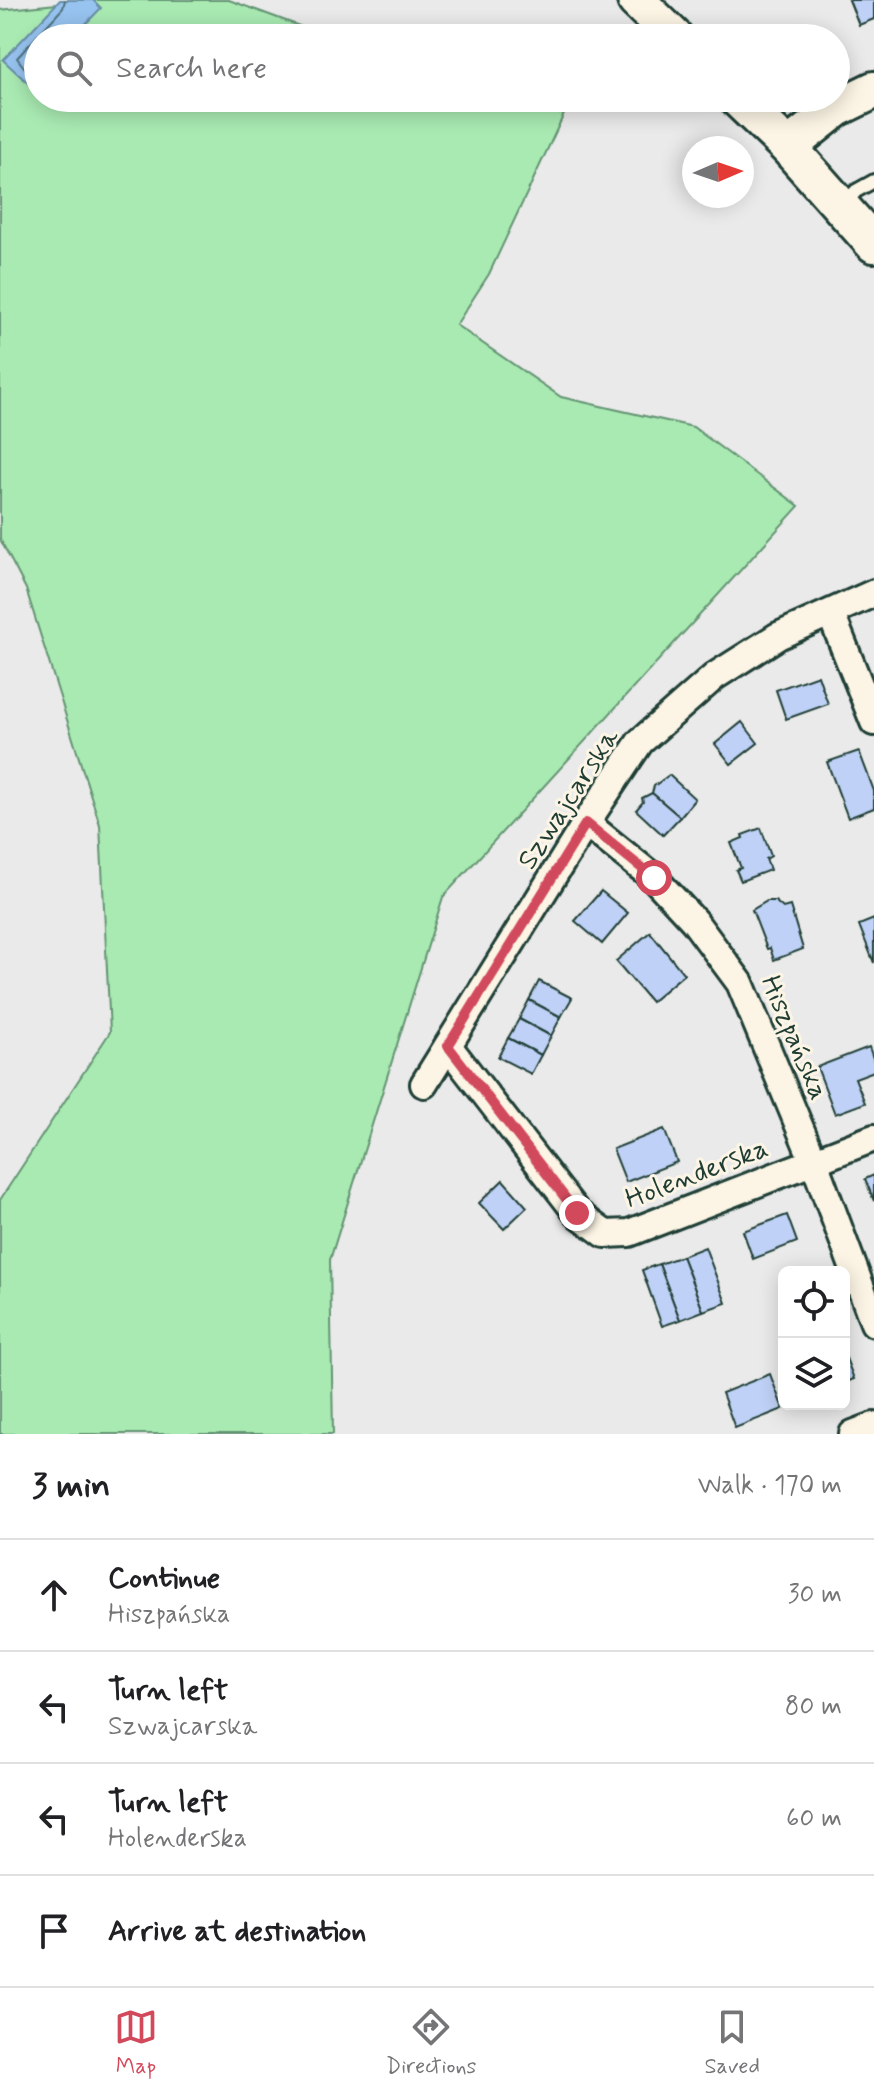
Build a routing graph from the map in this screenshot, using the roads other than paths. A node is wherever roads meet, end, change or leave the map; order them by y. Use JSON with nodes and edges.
{"nodes":[{"id":1,"x":636,"y":0,"type":"edge"},
{"id":2,"x":661,"y":24,"type":"edge"},
{"id":3,"x":874,"y":90,"type":"edge"},
{"id":4,"x":850,"y":102,"type":"edge"},
{"id":5,"x":752,"y":112,"type":"edge"},
{"id":6,"x":832,"y":112,"type":"edge"},
{"id":7,"x":788,"y":147,"type":"junction"},
{"id":8,"x":874,"y":181,"type":"edge"},
{"id":9,"x":841,"y":206,"type":"junction"},
{"id":10,"x":874,"y":244,"type":"edge"},
{"id":11,"x":874,"y":593,"type":"edge"},
{"id":12,"x":831,"y":614,"type":"junction"},
{"id":13,"x":874,"y":722,"type":"edge"},
{"id":14,"x":586,"y":823,"type":"junction"},
{"id":15,"x":448,"y":1046,"type":"junction"},
{"id":16,"x":424,"y":1084,"type":"dead end"},
{"id":17,"x":874,"y":1138,"type":"edge"},
{"id":18,"x":814,"y":1162,"type":"junction"},
{"id":19,"x":874,"y":1323,"type":"edge"},
{"id":20,"x":874,"y":1426,"type":"edge"},
{"id":21,"x":853,"y":1434,"type":"edge"}],
"edges":[{"from":1,"to":2,"type":"street"},
{"from":3,"to":4,"type":"street"},
{"from":5,"to":7,"type":"street"},
{"from":6,"to":7,"type":"street"},
{"from":7,"to":9,"type":"street"},
{"from":8,"to":9,"type":"lane"},
{"from":9,"to":10,"type":"street"},
{"from":11,"to":12,"type":"street","name":"Szwajcarska"},
{"from":12,"to":13,"type":"street"},
{"from":12,"to":14,"type":"street","name":"Szwajcarska"},
{"from":14,"to":15,"type":"street","name":"Szwajcarska"},
{"from":14,"to":18,"type":"street","name":"Hiszpańska"},
{"from":15,"to":16,"type":"street","name":"Szwajcarska"},
{"from":15,"to":18,"type":"street","name":"Holenderska"},
{"from":17,"to":18,"type":"street","name":"Holenderska"},
{"from":18,"to":19,"type":"street","name":"Hiszpańska"},
{"from":20,"to":21,"type":"street"}]}
